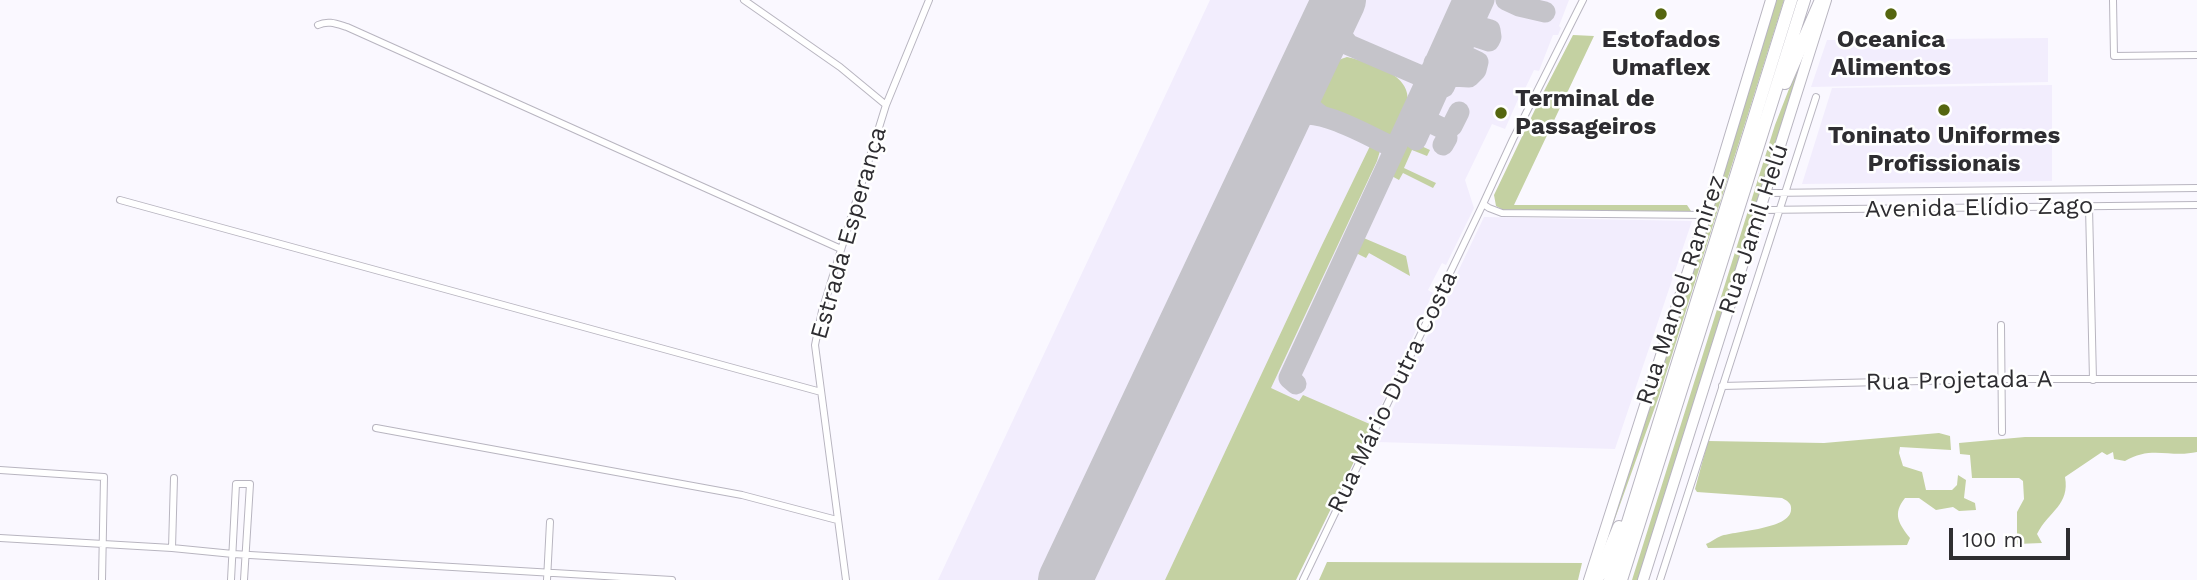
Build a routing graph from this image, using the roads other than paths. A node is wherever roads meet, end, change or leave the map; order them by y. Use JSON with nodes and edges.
{"nodes":[{"id":1,"x":744,"y":0,"type":"edge"},
{"id":2,"x":929,"y":0,"type":"edge"},
{"id":3,"x":1583,"y":0,"type":"edge"},
{"id":4,"x":1771,"y":0,"type":"edge"},
{"id":5,"x":1791,"y":0,"type":"edge"},
{"id":6,"x":1804,"y":0,"type":"edge"},
{"id":7,"x":1821,"y":0,"type":"edge"},
{"id":8,"x":1826,"y":0,"type":"edge"},
{"id":9,"x":2113,"y":0,"type":"edge"},
{"id":10,"x":318,"y":25,"type":"dead end"},
{"id":11,"x":2197,"y":55,"type":"edge"},
{"id":12,"x":1816,"y":97,"type":"dead end"},
{"id":13,"x":886,"y":105,"type":"junction"},
{"id":14,"x":1768,"y":114,"type":"junction"},
{"id":15,"x":2197,"y":188,"type":"edge"},
{"id":16,"x":1987,"y":190,"type":"junction"},
{"id":17,"x":1766,"y":193,"type":"junction"},
{"id":18,"x":1786,"y":194,"type":"junction"},
{"id":19,"x":120,"y":201,"type":"dead end"},
{"id":20,"x":1483,"y":204,"type":"junction"},
{"id":21,"x":2197,"y":205,"type":"edge"},
{"id":22,"x":2089,"y":206,"type":"junction"},
{"id":23,"x":1986,"y":208,"type":"junction"},
{"id":24,"x":1780,"y":209,"type":"junction"},
{"id":25,"x":1760,"y":210,"type":"junction"},
{"id":26,"x":1706,"y":215,"type":"junction"},
{"id":27,"x":841,"y":249,"type":"junction"},
{"id":28,"x":2001,"y":325,"type":"dead end"},
{"id":29,"x":2001,"y":379,"type":"junction"},
{"id":30,"x":2197,"y":379,"type":"edge"},
{"id":31,"x":2093,"y":380,"type":"junction"},
{"id":32,"x":1722,"y":386,"type":"junction"},
{"id":33,"x":821,"y":392,"type":"junction"},
{"id":34,"x":376,"y":428,"type":"dead end"},
{"id":35,"x":2002,"y":432,"type":"dead end"},
{"id":36,"x":0,"y":470,"type":"edge"},
{"id":37,"x":174,"y":478,"type":"dead end"},
{"id":38,"x":1634,"y":500,"type":"junction"},
{"id":39,"x":837,"y":520,"type":"junction"},
{"id":40,"x":550,"y":522,"type":"dead end"},
{"id":41,"x":0,"y":538,"type":"edge"},
{"id":42,"x":104,"y":545,"type":"junction"},
{"id":43,"x":172,"y":548,"type":"junction"},
{"id":44,"x":233,"y":554,"type":"junction"},
{"id":45,"x":246,"y":555,"type":"junction"},
{"id":46,"x":547,"y":577,"type":"edge"},
{"id":47,"x":102,"y":580,"type":"edge"},
{"id":48,"x":231,"y":580,"type":"edge"},
{"id":49,"x":244,"y":580,"type":"edge"},
{"id":50,"x":672,"y":580,"type":"edge"},
{"id":51,"x":846,"y":580,"type":"edge"},
{"id":52,"x":1303,"y":580,"type":"edge"},
{"id":53,"x":1589,"y":580,"type":"edge"},
{"id":54,"x":1597,"y":580,"type":"edge"},
{"id":55,"x":1610,"y":580,"type":"edge"},
{"id":56,"x":1621,"y":580,"type":"edge"},
{"id":57,"x":1643,"y":580,"type":"edge"},
{"id":58,"x":1661,"y":580,"type":"edge"}],
"edges":[{"from":1,"to":13,"type":"street","name":"Estrada Esperança"},
{"from":2,"to":13,"type":"street"},
{"from":3,"to":20,"type":"street","name":"Rua Mário Dutra Costa"},
{"from":4,"to":26,"type":"main road","name":"Rua Manoel Ramirez"},
{"from":5,"to":38,"type":"highway"},
{"from":6,"to":14,"type":"highway"},
{"from":7,"to":14,"type":"highway"},
{"from":8,"to":17,"type":"main road","name":"Rua Jamil Helú"},
{"from":9,"to":11,"type":"street"},
{"from":10,"to":27,"type":"street"},
{"from":12,"to":18,"type":"street"},
{"from":13,"to":27,"type":"street","name":"Estrada Esperança"},
{"from":14,"to":56,"type":"highway"},
{"from":15,"to":16,"type":"street","name":"Avenida Elídio Zago"},
{"from":16,"to":18,"type":"street","name":"Avenida Elídio Zago"},
{"from":16,"to":23,"type":"street"},
{"from":17,"to":18,"type":"street","name":"Avenida Elídio Zago"},
{"from":17,"to":25,"type":"main road","name":"Rua Jamil Helú"},
{"from":18,"to":24,"type":"street"},
{"from":19,"to":33,"type":"street"},
{"from":20,"to":26,"type":"street"},
{"from":20,"to":52,"type":"street","name":"Rua Mário Dutra Costa"},
{"from":21,"to":22,"type":"street","name":"Avenida Elídio Zago"},
{"from":22,"to":23,"type":"street","name":"Avenida Elídio Zago"},
{"from":22,"to":31,"type":"street"},
{"from":23,"to":24,"type":"street","name":"Avenida Elídio Zago"},
{"from":24,"to":25,"type":"street","name":"Avenida Elídio Zago"},
{"from":24,"to":32,"type":"street"},
{"from":25,"to":57,"type":"main road","name":"Rua Jamil Helú"},
{"from":26,"to":53,"type":"main road","name":"Rua Manoel Ramirez"},
{"from":27,"to":33,"type":"street","name":"Estrada Esperança"},
{"from":28,"to":29,"type":"street"},
{"from":29,"to":31,"type":"street","name":"Rua Projetada A"},
{"from":29,"to":32,"type":"street","name":"Rua Projetada A"},
{"from":29,"to":35,"type":"street"},
{"from":30,"to":31,"type":"street","name":"Rua Projetada A"},
{"from":32,"to":58,"type":"street"},
{"from":33,"to":39,"type":"street","name":"Estrada Esperança"},
{"from":34,"to":39,"type":"street"},
{"from":36,"to":42,"type":"street"},
{"from":37,"to":43,"type":"street"},
{"from":38,"to":54,"type":"highway"},
{"from":38,"to":55,"type":"highway"},
{"from":39,"to":51,"type":"street","name":"Estrada Esperança"},
{"from":40,"to":46,"type":"street"},
{"from":41,"to":42,"type":"street"},
{"from":42,"to":43,"type":"street"},
{"from":42,"to":47,"type":"street"},
{"from":43,"to":44,"type":"street"},
{"from":44,"to":45,"type":"street"},
{"from":44,"to":45,"type":"street"},
{"from":44,"to":48,"type":"street"},
{"from":45,"to":46,"type":"street"},
{"from":45,"to":49,"type":"street"},
{"from":46,"to":50,"type":"street"}]}
